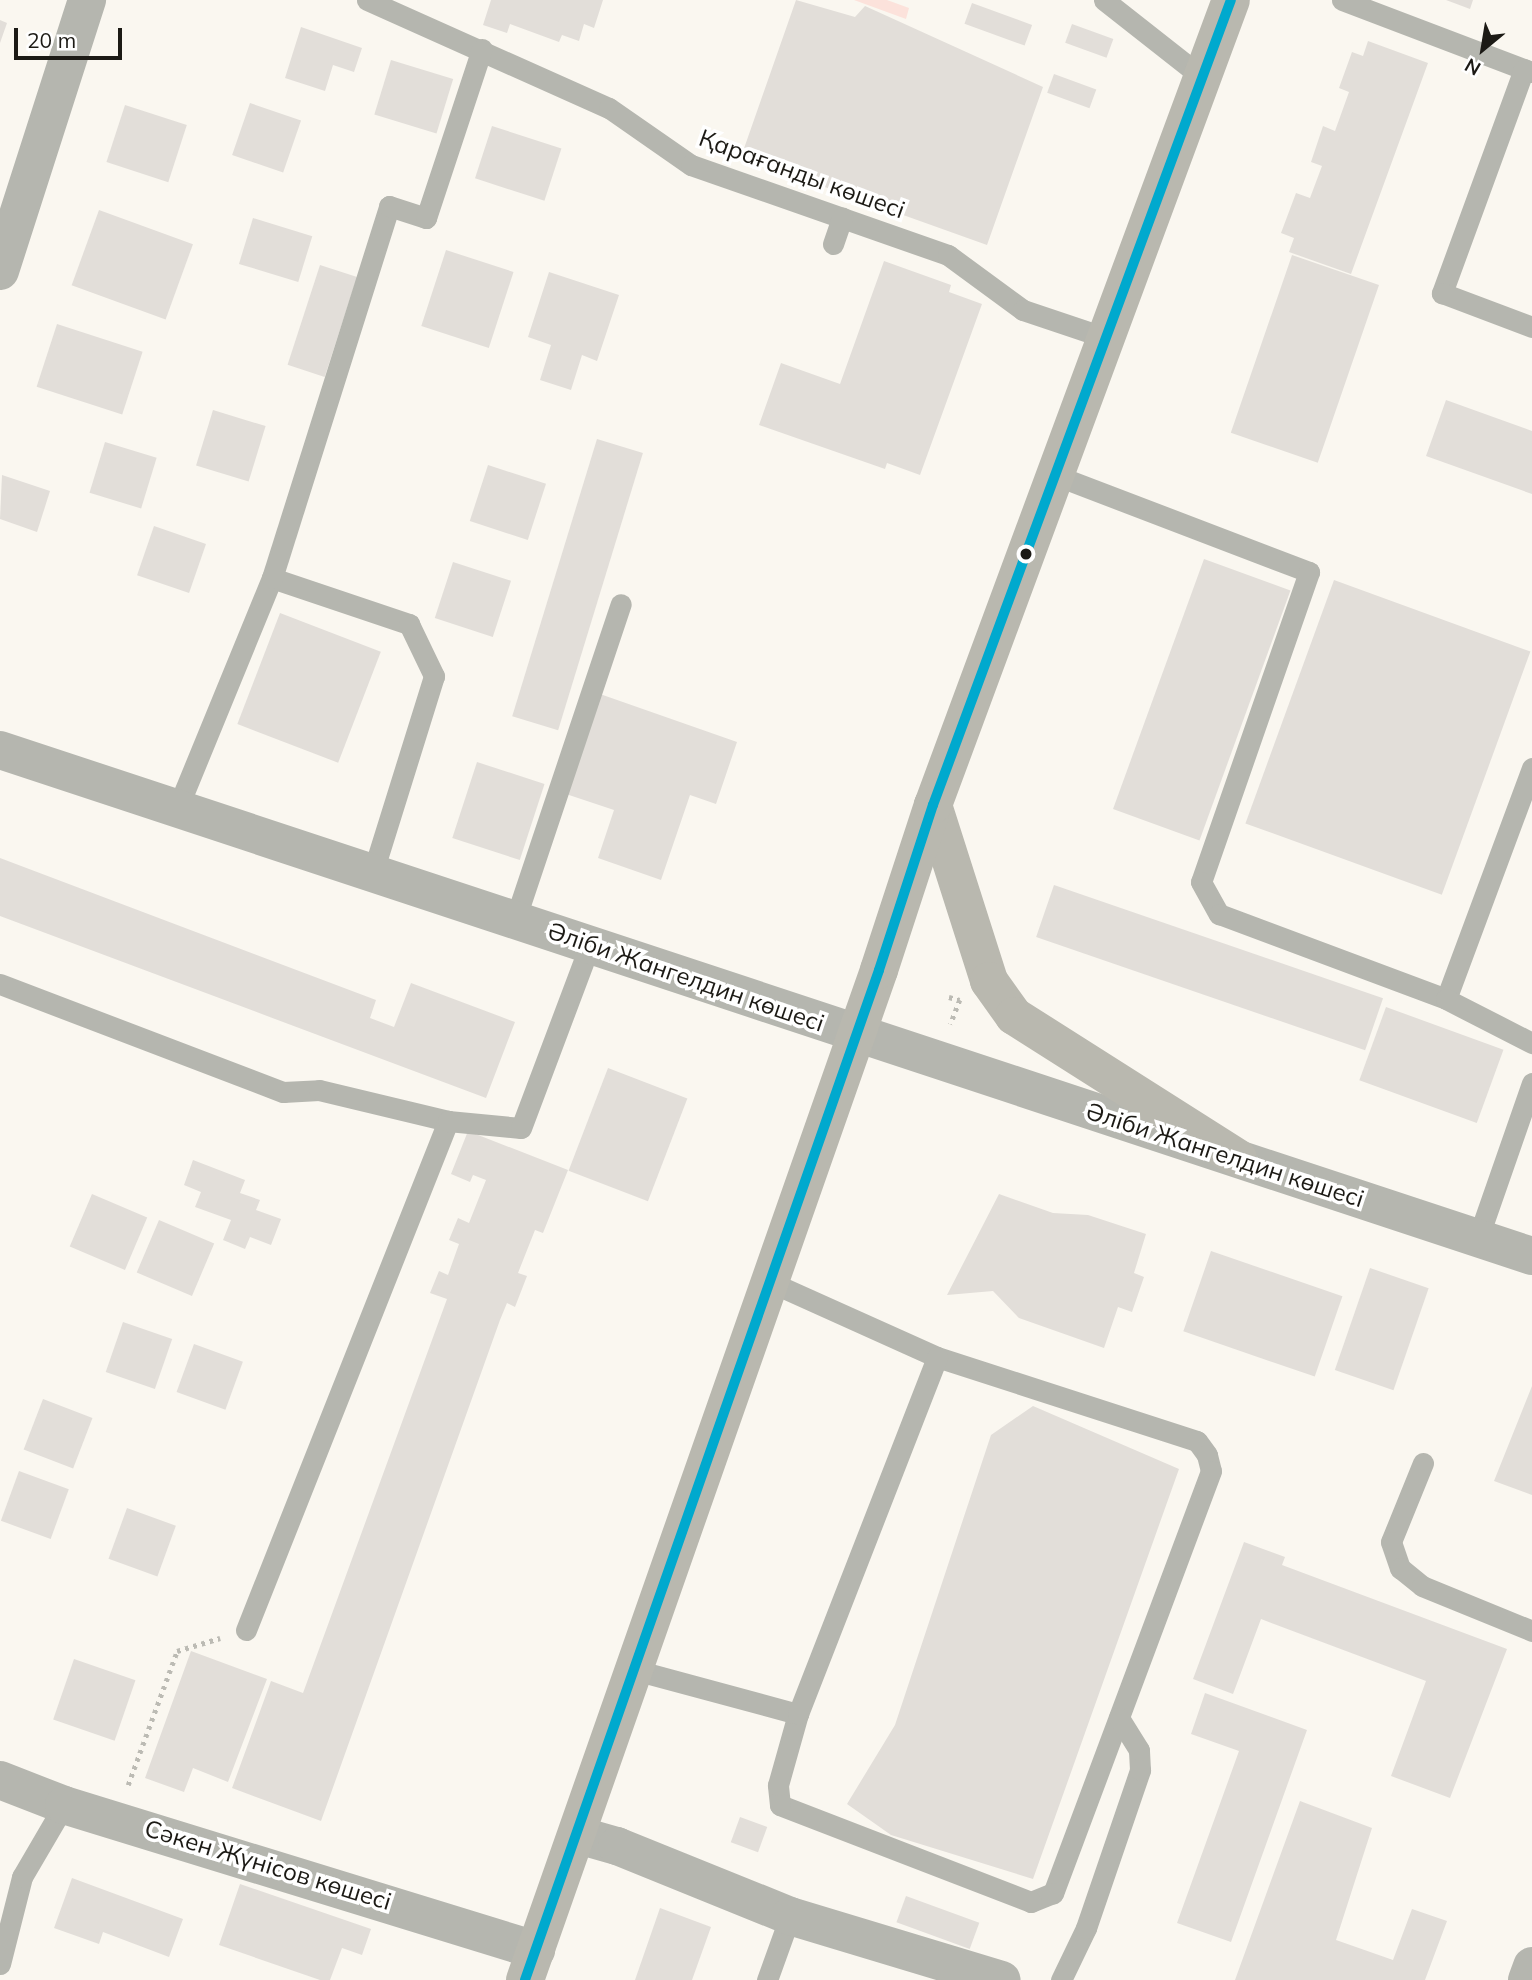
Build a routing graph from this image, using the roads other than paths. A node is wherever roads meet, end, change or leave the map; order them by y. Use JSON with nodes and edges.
{"nodes":[{"id":1,"x":87,"y":0,"type":"edge"},
{"id":2,"x":367,"y":0,"type":"edge"},
{"id":3,"x":1104,"y":0,"type":"edge"},
{"id":4,"x":1231,"y":0,"type":"edge"},
{"id":5,"x":1342,"y":0,"type":"edge"},
{"id":6,"x":402,"y":6,"type":"edge"},
{"id":7,"x":482,"y":49,"type":"junction"},
{"id":8,"x":1528,"y":70,"type":"edge"},
{"id":9,"x":1202,"y":77,"type":"junction"},
{"id":10,"x":842,"y":218,"type":"junction"},
{"id":11,"x":833,"y":244,"type":"dead end"},
{"id":12,"x":0,"y":271,"type":"edge"},
{"id":13,"x":1532,"y":327,"type":"edge"},
{"id":14,"x":1106,"y":338,"type":"junction"},
{"id":15,"x":1055,"y":475,"type":"junction"},
{"id":16,"x":272,"y":578,"type":"junction"},
{"id":17,"x":621,"y":604,"type":"dead end"},
{"id":18,"x":0,"y":750,"type":"edge"},
{"id":19,"x":1532,"y":768,"type":"edge"},
{"id":20,"x":933,"y":804,"type":"junction"},
{"id":21,"x":178,"y":807,"type":"junction"},
{"id":22,"x":373,"y":872,"type":"junction"},
{"id":23,"x":515,"y":920,"type":"junction"},
{"id":24,"x":590,"y":944,"type":"junction"},
{"id":25,"x":0,"y":984,"type":"edge"},
{"id":26,"x":1446,"y":999,"type":"junction"},
{"id":27,"x":854,"y":1034,"type":"junction"},
{"id":28,"x":1532,"y":1043,"type":"edge"},
{"id":29,"x":1532,"y":1083,"type":"edge"},
{"id":30,"x":449,"y":1121,"type":"junction"},
{"id":31,"x":1238,"y":1158,"type":"junction"},
{"id":32,"x":1478,"y":1238,"type":"junction"},
{"id":33,"x":1532,"y":1256,"type":"edge"},
{"id":34,"x":768,"y":1281,"type":"junction"},
{"id":35,"x":937,"y":1357,"type":"junction"},
{"id":36,"x":1423,"y":1463,"type":"dead end"},
{"id":37,"x":247,"y":1630,"type":"road end"},
{"id":38,"x":1532,"y":1631,"type":"edge"},
{"id":39,"x":635,"y":1670,"type":"junction"},
{"id":40,"x":798,"y":1714,"type":"junction"},
{"id":41,"x":1119,"y":1718,"type":"junction"},
{"id":42,"x":0,"y":1780,"type":"edge"},
{"id":43,"x":64,"y":1805,"type":"junction"},
{"id":44,"x":578,"y":1835,"type":"junction"},
{"id":45,"x":790,"y":1916,"type":"junction"},
{"id":46,"x":0,"y":1964,"type":"edge"},
{"id":47,"x":530,"y":1965,"type":"edge"},
{"id":48,"x":1532,"y":1966,"type":"edge"},
{"id":49,"x":926,"y":1969,"type":"edge"},
{"id":50,"x":767,"y":1980,"type":"edge"},
{"id":51,"x":1002,"y":1980,"type":"edge"},
{"id":52,"x":1061,"y":1980,"type":"edge"},
{"id":53,"x":1527,"y":1980,"type":"edge"}],
"edges":[{"from":1,"to":12,"type":"street"},
{"from":2,"to":6,"type":"lane","name":"Қарағанды көшесі"},
{"from":3,"to":9,"type":"lane"},
{"from":4,"to":9,"type":"main road"},
{"from":5,"to":8,"type":"lane"},
{"from":6,"to":7,"type":"lane","name":"Қарағанды көшесі"},
{"from":7,"to":10,"type":"lane","name":"Қарағанды көшесі"},
{"from":7,"to":16,"type":"lane"},
{"from":8,"to":13,"type":"lane"},
{"from":9,"to":14,"type":"main road"},
{"from":10,"to":11,"type":"lane"},
{"from":10,"to":14,"type":"lane","name":"Қарағанды көшесі"},
{"from":14,"to":15,"type":"main road"},
{"from":15,"to":20,"type":"main road"},
{"from":15,"to":26,"type":"lane"},
{"from":16,"to":21,"type":"lane"},
{"from":16,"to":22,"type":"lane"},
{"from":17,"to":23,"type":"lane"},
{"from":18,"to":21,"type":"street","name":"Әліби Жангелдин көшесі"},
{"from":19,"to":26,"type":"lane"},
{"from":20,"to":27,"type":"main road"},
{"from":20,"to":31,"type":"main road"},
{"from":21,"to":22,"type":"street","name":"Әліби Жангелдин көшесі"},
{"from":22,"to":23,"type":"street","name":"Әліби Жангелдин көшесі"},
{"from":23,"to":24,"type":"street","name":"Әліби Жангелдин көшесі"},
{"from":24,"to":27,"type":"street","name":"Әліби Жангелдин көшесі"},
{"from":24,"to":30,"type":"lane"},
{"from":25,"to":30,"type":"lane"},
{"from":26,"to":28,"type":"lane"},
{"from":27,"to":31,"type":"street","name":"Әліби Жангелдин көшесі"},
{"from":27,"to":34,"type":"main road"},
{"from":29,"to":32,"type":"lane"},
{"from":30,"to":37,"type":"lane"},
{"from":31,"to":32,"type":"street","name":"Әліби Жангелдин көшесі"},
{"from":32,"to":33,"type":"street","name":"Әліби Жангелдин көшесі"},
{"from":34,"to":35,"type":"lane"},
{"from":34,"to":39,"type":"main road"},
{"from":35,"to":40,"type":"lane"},
{"from":35,"to":41,"type":"lane"},
{"from":36,"to":38,"type":"lane"},
{"from":39,"to":40,"type":"lane"},
{"from":39,"to":44,"type":"main road"},
{"from":40,"to":41,"type":"lane"},
{"from":41,"to":52,"type":"lane"},
{"from":42,"to":43,"type":"street","name":"Сәкен Жүнісов көшесі"},
{"from":43,"to":46,"type":"lane"},
{"from":43,"to":47,"type":"street","name":"Сәкен Жүнісов көшесі"},
{"from":44,"to":45,"type":"street"},
{"from":44,"to":47,"type":"main road"},
{"from":45,"to":49,"type":"street"},
{"from":45,"to":50,"type":"lane"},
{"from":48,"to":53,"type":"street"},
{"from":49,"to":51,"type":"street"}]}
